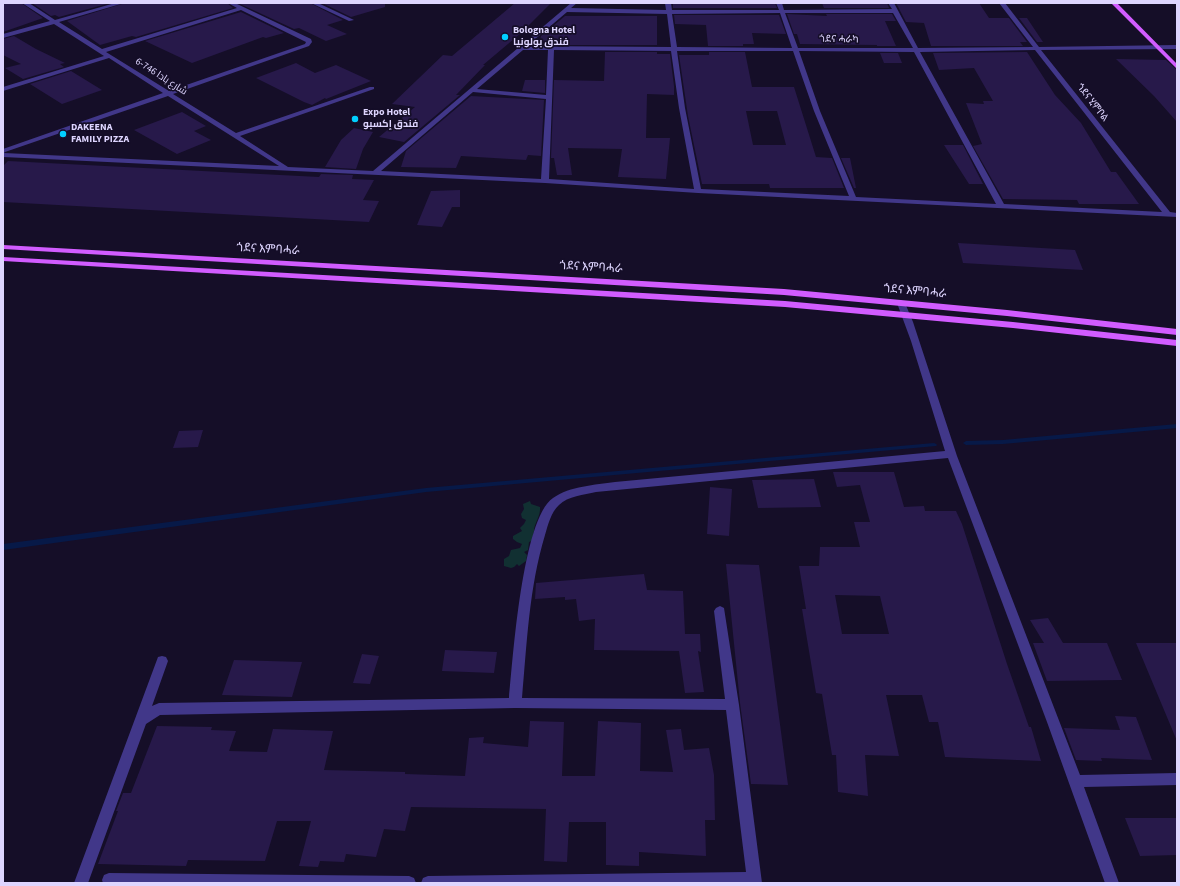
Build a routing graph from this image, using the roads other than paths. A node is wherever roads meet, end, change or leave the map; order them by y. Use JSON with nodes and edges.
{"nodes":[{"id":1,"x":25,"y":3,"type":"edge"},
{"id":2,"x":121,"y":3,"type":"edge"},
{"id":3,"x":231,"y":3,"type":"edge"},
{"id":4,"x":314,"y":3,"type":"edge"},
{"id":5,"x":574,"y":3,"type":"edge"},
{"id":6,"x":668,"y":3,"type":"edge"},
{"id":7,"x":779,"y":3,"type":"edge"},
{"id":8,"x":891,"y":3,"type":"edge"},
{"id":9,"x":1002,"y":3,"type":"edge"},
{"id":10,"x":1114,"y":3,"type":"edge"},
{"id":11,"x":242,"y":8,"type":"junction"},
{"id":12,"x":566,"y":10,"type":"junction"},
{"id":13,"x":896,"y":11,"type":"junction"},
{"id":14,"x":669,"y":12,"type":"junction"},
{"id":15,"x":782,"y":12,"type":"junction"},
{"id":16,"x":351,"y":20,"type":"dead end"},
{"id":17,"x":56,"y":21,"type":"junction"},
{"id":18,"x":3,"y":36,"type":"edge"},
{"id":19,"x":1157,"y":47,"type":"junction"},
{"id":20,"x":1177,"y":47,"type":"edge"},
{"id":21,"x":520,"y":48,"type":"junction"},
{"id":22,"x":551,"y":48,"type":"junction"},
{"id":23,"x":673,"y":48,"type":"junction"},
{"id":24,"x":795,"y":48,"type":"junction"},
{"id":25,"x":1038,"y":49,"type":"junction"},
{"id":26,"x":917,"y":50,"type":"junction"},
{"id":27,"x":102,"y":51,"type":"junction"},
{"id":28,"x":110,"y":56,"type":"junction"},
{"id":29,"x":1177,"y":67,"type":"edge"},
{"id":30,"x":372,"y":88,"type":"dead end"},
{"id":31,"x":3,"y":89,"type":"edge"},
{"id":32,"x":472,"y":90,"type":"junction"},
{"id":33,"x":169,"y":94,"type":"junction"},
{"id":34,"x":549,"y":97,"type":"junction"},
{"id":35,"x":236,"y":135,"type":"junction"},
{"id":36,"x":3,"y":151,"type":"edge"},
{"id":37,"x":3,"y":155,"type":"edge"},
{"id":38,"x":286,"y":168,"type":"junction"},
{"id":39,"x":374,"y":173,"type":"junction"},
{"id":40,"x":545,"y":181,"type":"junction"},
{"id":41,"x":698,"y":191,"type":"junction"},
{"id":42,"x":853,"y":198,"type":"junction"},
{"id":43,"x":1001,"y":206,"type":"junction"},
{"id":44,"x":1168,"y":215,"type":"junction"},
{"id":45,"x":1177,"y":215,"type":"edge"},
{"id":46,"x":3,"y":247,"type":"edge"},
{"id":47,"x":3,"y":259,"type":"edge"},
{"id":48,"x":901,"y":303,"type":"junction"},
{"id":49,"x":907,"y":316,"type":"junction"},
{"id":50,"x":1177,"y":332,"type":"edge"},
{"id":51,"x":1177,"y":343,"type":"edge"},
{"id":52,"x":951,"y":454,"type":"junction"},
{"id":53,"x":720,"y":611,"type":"dead end"},
{"id":54,"x":162,"y":661,"type":"dead end"},
{"id":55,"x":515,"y":703,"type":"junction"},
{"id":56,"x":733,"y":705,"type":"junction"},
{"id":57,"x":141,"y":722,"type":"junction"},
{"id":58,"x":1177,"y":779,"type":"edge"},
{"id":59,"x":1076,"y":781,"type":"junction"},
{"id":60,"x":108,"y":880,"type":"dead end"},
{"id":61,"x":755,"y":881,"type":"edge"},
{"id":62,"x":81,"y":883,"type":"edge"},
{"id":63,"x":409,"y":883,"type":"edge"},
{"id":64,"x":428,"y":883,"type":"edge"},
{"id":65,"x":1112,"y":883,"type":"edge"}],
"edges":[{"from":1,"to":17,"type":"street","name":"شارع بادا 746-6"},
{"from":2,"to":17,"type":"street"},
{"from":3,"to":11,"type":"street"},
{"from":4,"to":16,"type":"street"},
{"from":5,"to":12,"type":"street"},
{"from":6,"to":14,"type":"street"},
{"from":7,"to":15,"type":"street"},
{"from":8,"to":13,"type":"street"},
{"from":9,"to":25,"type":"street","name":"ጎደና ሂምቦል"},
{"from":10,"to":19,"type":"main road"},
{"from":11,"to":27,"type":"street"},
{"from":11,"to":33,"type":"street"},
{"from":12,"to":14,"type":"street"},
{"from":12,"to":21,"type":"street"},
{"from":13,"to":15,"type":"street"},
{"from":13,"to":26,"type":"street"},
{"from":14,"to":15,"type":"street"},
{"from":14,"to":23,"type":"street"},
{"from":15,"to":24,"type":"street"},
{"from":17,"to":18,"type":"street"},
{"from":17,"to":27,"type":"street","name":"شارع بادا 746-6"},
{"from":19,"to":20,"type":"street","name":"ጎደና ሓራካ"},
{"from":19,"to":25,"type":"street","name":"ጎደና ሓራካ"},
{"from":19,"to":29,"type":"main road"},
{"from":21,"to":22,"type":"street","name":"ጎደና ሓራካ"},
{"from":21,"to":32,"type":"street"},
{"from":22,"to":23,"type":"street","name":"ጎደና ሓራካ"},
{"from":22,"to":34,"type":"street"},
{"from":23,"to":24,"type":"street","name":"ጎደና ሓራካ"},
{"from":23,"to":41,"type":"street"},
{"from":24,"to":26,"type":"street","name":"ጎደና ሓራካ"},
{"from":24,"to":42,"type":"street"},
{"from":25,"to":26,"type":"street","name":"ጎደና ሓራካ"},
{"from":25,"to":44,"type":"street","name":"ጎደና ሂምቦል"},
{"from":26,"to":43,"type":"street"},
{"from":27,"to":28,"type":"street","name":"شارع بادا 746-6"},
{"from":28,"to":31,"type":"street"},
{"from":28,"to":33,"type":"street","name":"شارع بادا 746-6"},
{"from":30,"to":35,"type":"street"},
{"from":32,"to":34,"type":"street"},
{"from":32,"to":39,"type":"street"},
{"from":33,"to":35,"type":"street","name":"شارع بادا 746-6"},
{"from":33,"to":36,"type":"street"},
{"from":34,"to":40,"type":"street"},
{"from":35,"to":38,"type":"street","name":"شارع بادا 746-6"},
{"from":37,"to":38,"type":"street"},
{"from":38,"to":39,"type":"street"},
{"from":39,"to":40,"type":"street"},
{"from":40,"to":41,"type":"street"},
{"from":41,"to":42,"type":"street"},
{"from":42,"to":43,"type":"street"},
{"from":43,"to":44,"type":"street"},
{"from":44,"to":45,"type":"street"},
{"from":46,"to":48,"type":"main road","name":"ጎደና እምባሓራ"},
{"from":47,"to":49,"type":"main road","name":"ጎደና እምባሓራ"},
{"from":48,"to":49,"type":"street"},
{"from":48,"to":50,"type":"main road","name":"ጎደና እምባሓራ"},
{"from":49,"to":51,"type":"main road","name":"ጎደና እምባሓራ"},
{"from":49,"to":52,"type":"street"},
{"from":52,"to":55,"type":"street"},
{"from":52,"to":59,"type":"street"},
{"from":53,"to":56,"type":"street"},
{"from":54,"to":57,"type":"street"},
{"from":55,"to":56,"type":"street"},
{"from":55,"to":57,"type":"street"},
{"from":56,"to":61,"type":"street"},
{"from":57,"to":62,"type":"street"},
{"from":58,"to":59,"type":"street"},
{"from":59,"to":65,"type":"street"},
{"from":60,"to":63,"type":"street"},
{"from":61,"to":64,"type":"street"}]}
